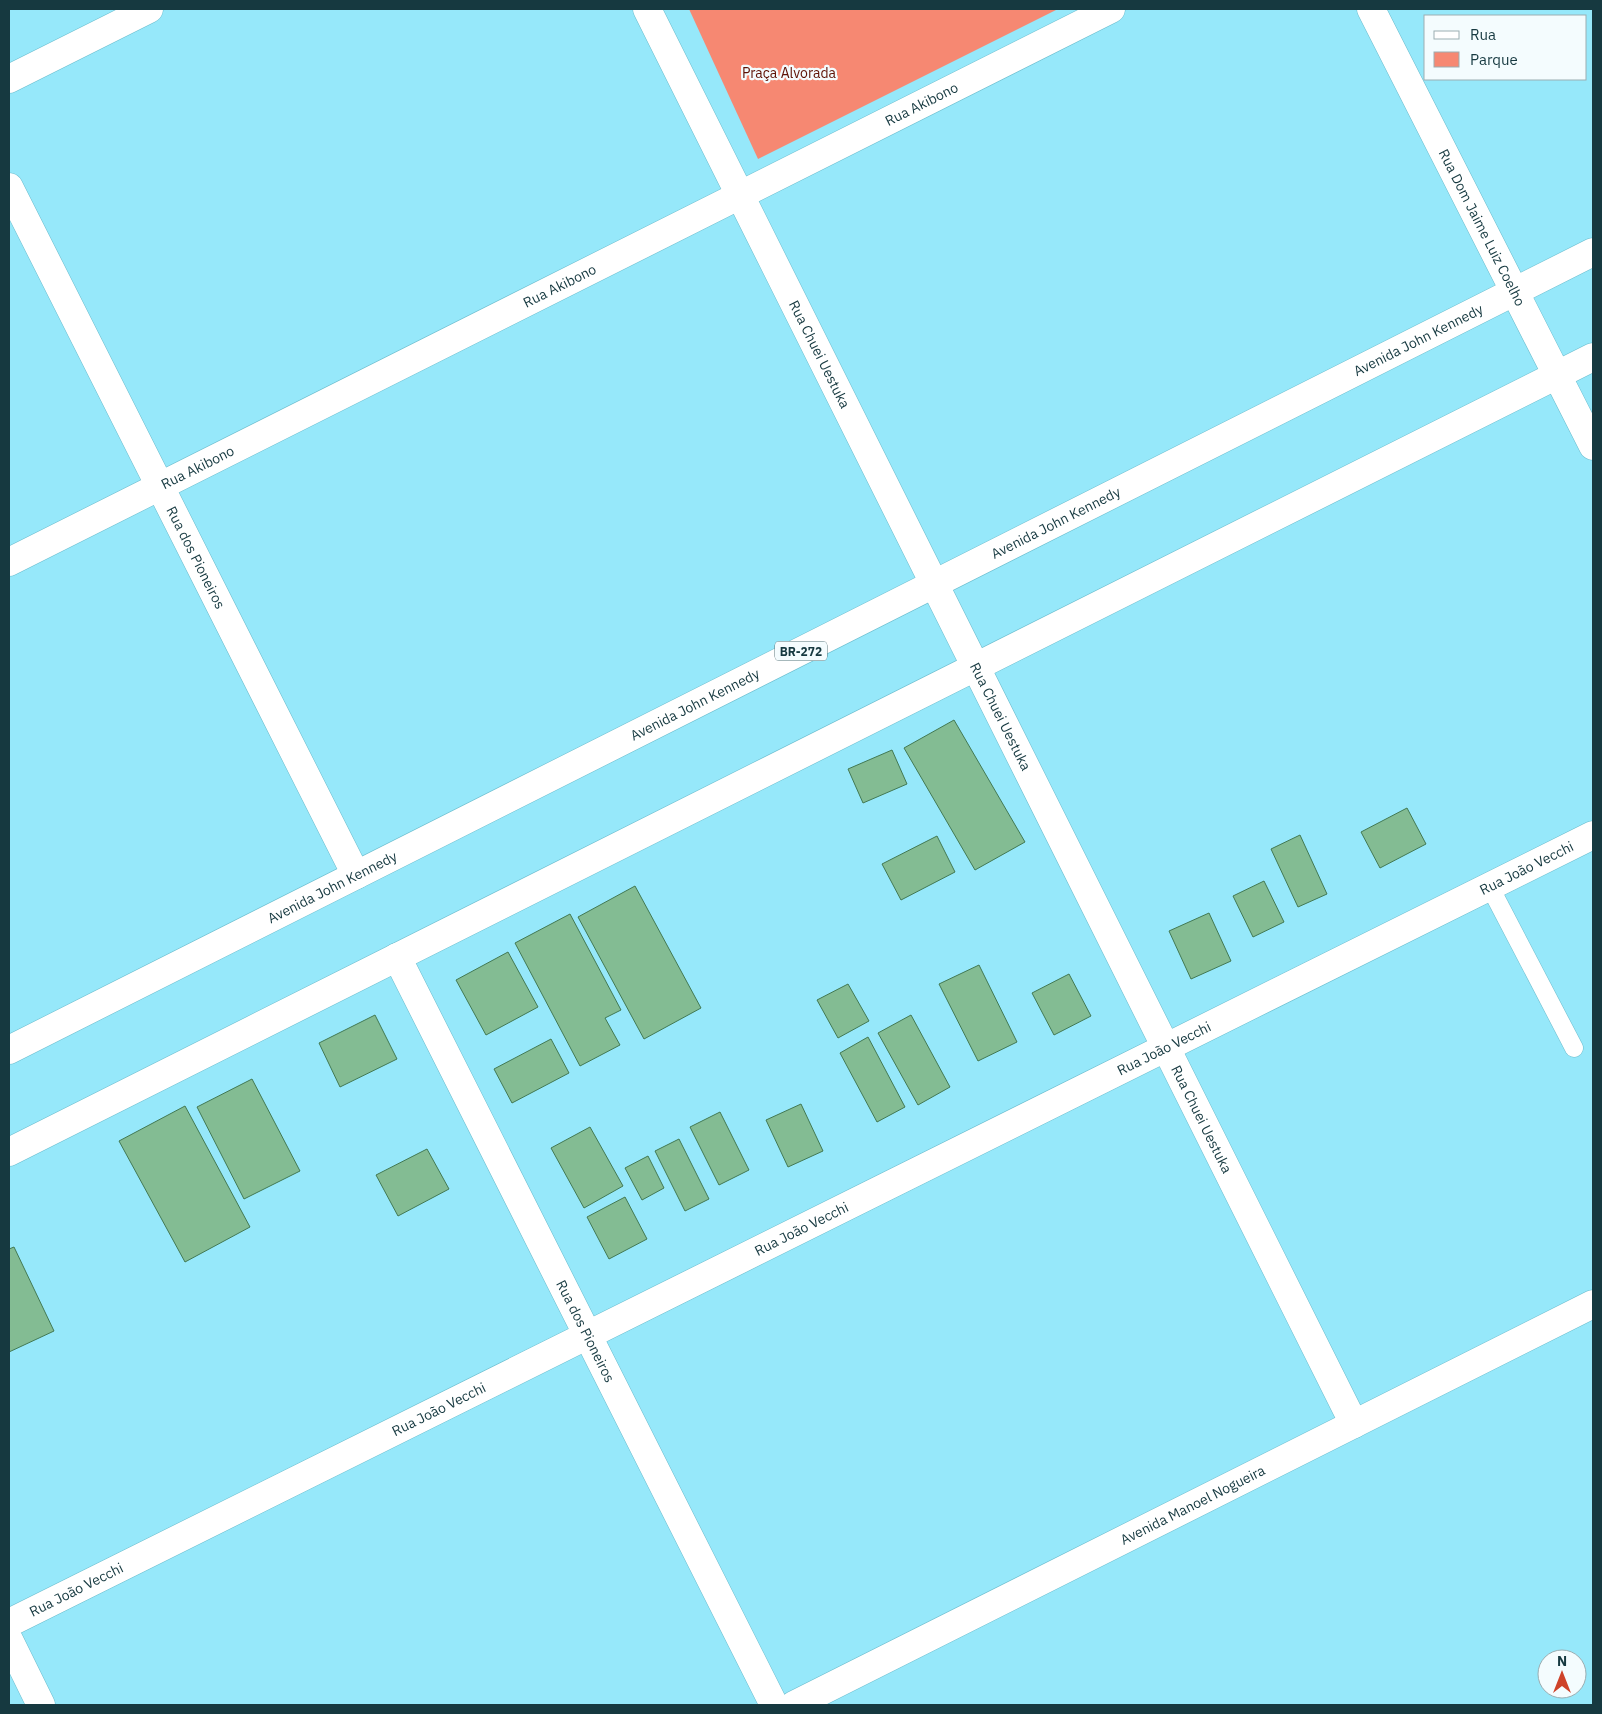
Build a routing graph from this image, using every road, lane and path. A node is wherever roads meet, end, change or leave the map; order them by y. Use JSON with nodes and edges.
{"nodes":[{"id":1,"x":149,"y":9,"type":"edge"},
{"id":2,"x":647,"y":9,"type":"edge"},
{"id":3,"x":1112,"y":9,"type":"edge"},
{"id":4,"x":1371,"y":9,"type":"edge"},
{"id":5,"x":9,"y":79,"type":"edge"},
{"id":6,"x":9,"y":187,"type":"edge"},
{"id":7,"x":740,"y":195,"type":"junction"},
{"id":8,"x":1593,"y":252,"type":"edge"},
{"id":9,"x":1515,"y":291,"type":"junction"},
{"id":10,"x":1593,"y":357,"type":"edge"},
{"id":11,"x":1557,"y":375,"type":"junction"},
{"id":12,"x":1593,"y":446,"type":"edge"},
{"id":13,"x":160,"y":486,"type":"junction"},
{"id":14,"x":9,"y":562,"type":"edge"},
{"id":15,"x":934,"y":584,"type":"junction"},
{"id":16,"x":975,"y":667,"type":"junction"},
{"id":17,"x":1593,"y":835,"type":"edge"},
{"id":18,"x":356,"y":875,"type":"junction"},
{"id":19,"x":1490,"y":887,"type":"junction"},
{"id":20,"x":397,"y":957,"type":"junction"},
{"id":21,"x":1166,"y":1048,"type":"junction"},
{"id":22,"x":1574,"y":1048,"type":"dead end"},
{"id":23,"x":9,"y":1050,"type":"edge"},
{"id":24,"x":9,"y":1152,"type":"edge"},
{"id":25,"x":1593,"y":1304,"type":"edge"},
{"id":26,"x":588,"y":1335,"type":"junction"},
{"id":27,"x":1354,"y":1424,"type":"junction"},
{"id":28,"x":9,"y":1623,"type":"edge"},
{"id":29,"x":9,"y":1640,"type":"edge"},
{"id":30,"x":41,"y":1705,"type":"edge"},
{"id":31,"x":774,"y":1705,"type":"edge"},
{"id":32,"x":794,"y":1705,"type":"edge"}],
"edges":[{"from":1,"to":5,"type":"street"},
{"from":2,"to":7,"type":"street","name":"Rua Chuei Uestuka"},
{"from":3,"to":7,"type":"street","name":"Rua Akibono"},
{"from":4,"to":9,"type":"street","name":"Rua Dom Jaime Luiz Coelho"},
{"from":6,"to":13,"type":"street","name":"Rua dos Pioneiros"},
{"from":7,"to":13,"type":"street","name":"Rua Akibono"},
{"from":7,"to":15,"type":"street","name":"Rua Chuei Uestuka"},
{"from":8,"to":9,"type":"street","name":"Avenida John Kennedy","number":"BR-272"},
{"from":9,"to":11,"type":"street","name":"Rua Dom Jaime Luiz Coelho"},
{"from":9,"to":15,"type":"street","name":"Avenida John Kennedy","number":"BR-272"},
{"from":10,"to":11,"type":"street"},
{"from":11,"to":12,"type":"street","name":"Rua Dom Jaime Luiz Coelho"},
{"from":11,"to":16,"type":"street"},
{"from":13,"to":14,"type":"street","name":"Rua Akibono"},
{"from":13,"to":18,"type":"street","name":"Rua dos Pioneiros"},
{"from":15,"to":16,"type":"street","name":"Rua Chuei Uestuka"},
{"from":15,"to":18,"type":"street","name":"Avenida John Kennedy","number":"BR-272"},
{"from":16,"to":20,"type":"street"},
{"from":16,"to":21,"type":"street","name":"Rua Chuei Uestuka"},
{"from":17,"to":19,"type":"street","name":"Rua João Vecchi"},
{"from":18,"to":23,"type":"street","name":"Avenida John Kennedy","number":"BR-272"},
{"from":19,"to":21,"type":"street","name":"Rua João Vecchi"},
{"from":19,"to":22,"type":"lane"},
{"from":20,"to":24,"type":"street"},
{"from":20,"to":26,"type":"street","name":"Rua dos Pioneiros"},
{"from":21,"to":26,"type":"street","name":"Rua João Vecchi"},
{"from":21,"to":27,"type":"street","name":"Rua Chuei Uestuka"},
{"from":25,"to":27,"type":"street","name":"Avenida Manoel Nogueira"},
{"from":26,"to":28,"type":"street","name":"Rua João Vecchi"},
{"from":26,"to":31,"type":"street","name":"Rua dos Pioneiros"},
{"from":27,"to":32,"type":"street","name":"Avenida Manoel Nogueira"},
{"from":29,"to":30,"type":"street"}]}
